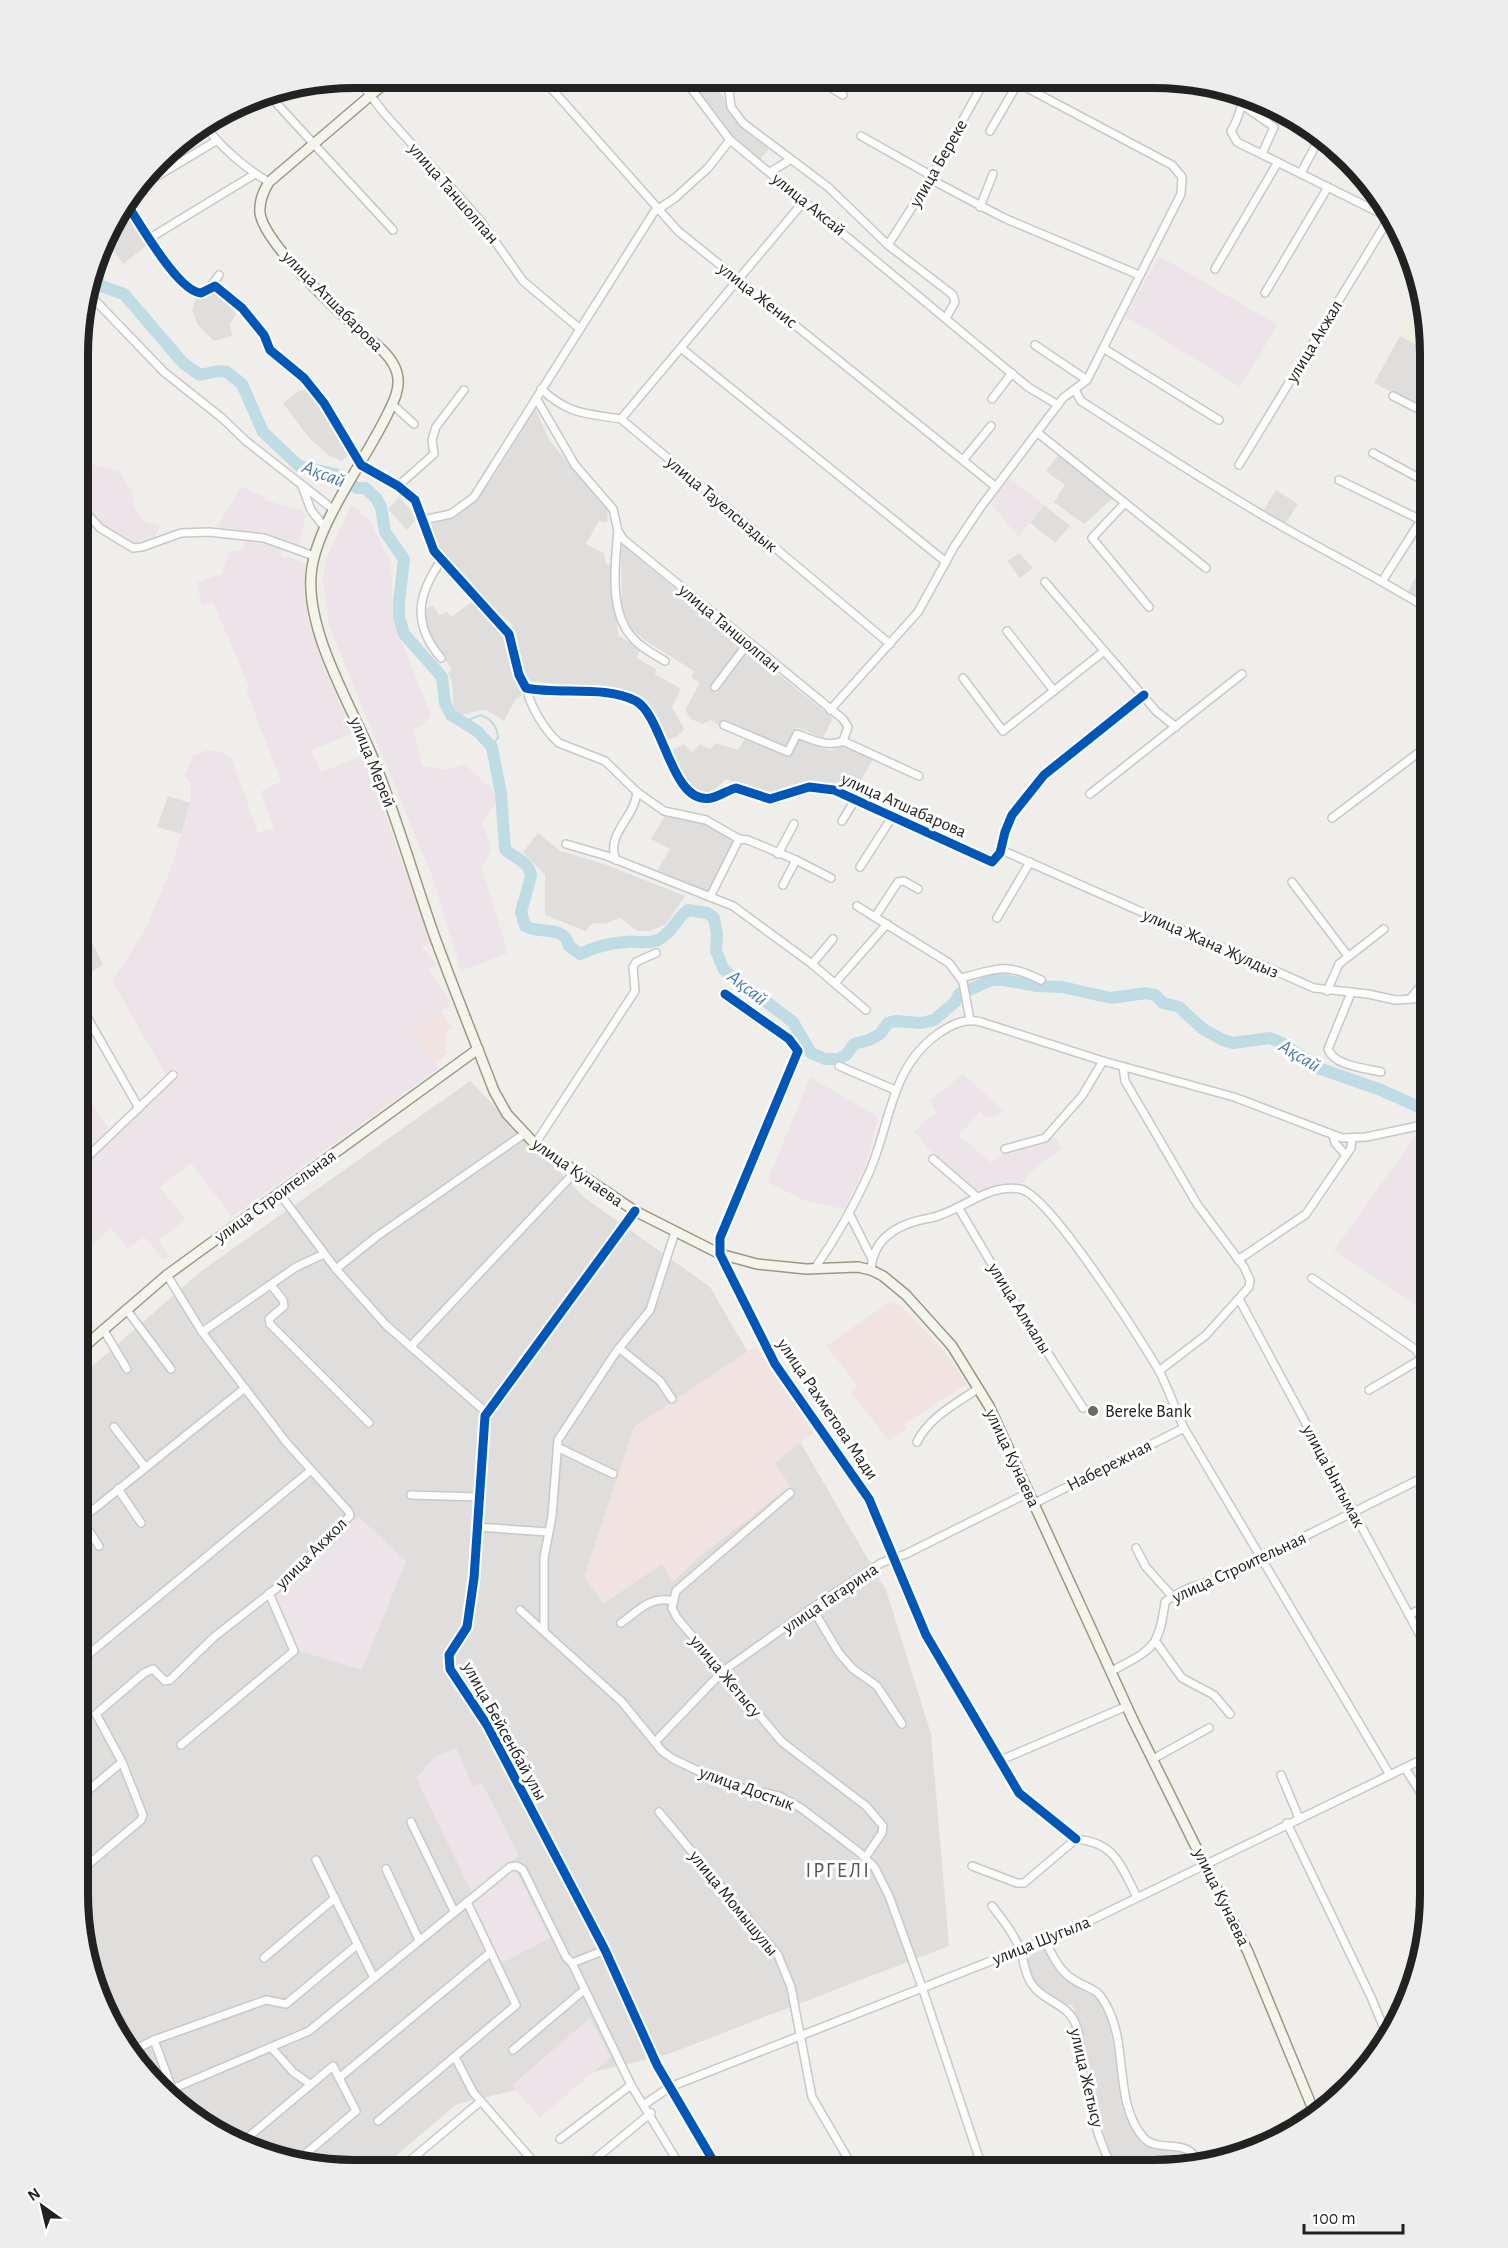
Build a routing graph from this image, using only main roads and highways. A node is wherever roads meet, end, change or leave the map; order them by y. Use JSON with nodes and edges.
{"nodes":[{"id":1,"x":379,"y":88,"type":"edge"},
{"id":2,"x":354,"y":477,"type":"joint"},
{"id":3,"x":478,"y":1049,"type":"junction"},
{"id":4,"x":88,"y":1343,"type":"edge"},
{"id":5,"x":1312,"y":2106,"type":"edge"}],
"edges":[{"from":1,"to":2,"type":"main road","name":"улица Атшабарова"},
{"from":2,"to":3,"type":"main road","name":"улица Мерей"},
{"from":3,"to":4,"type":"main road","name":"улица Строительная"},
{"from":3,"to":5,"type":"main road","name":"улица Кунаева"}]}
